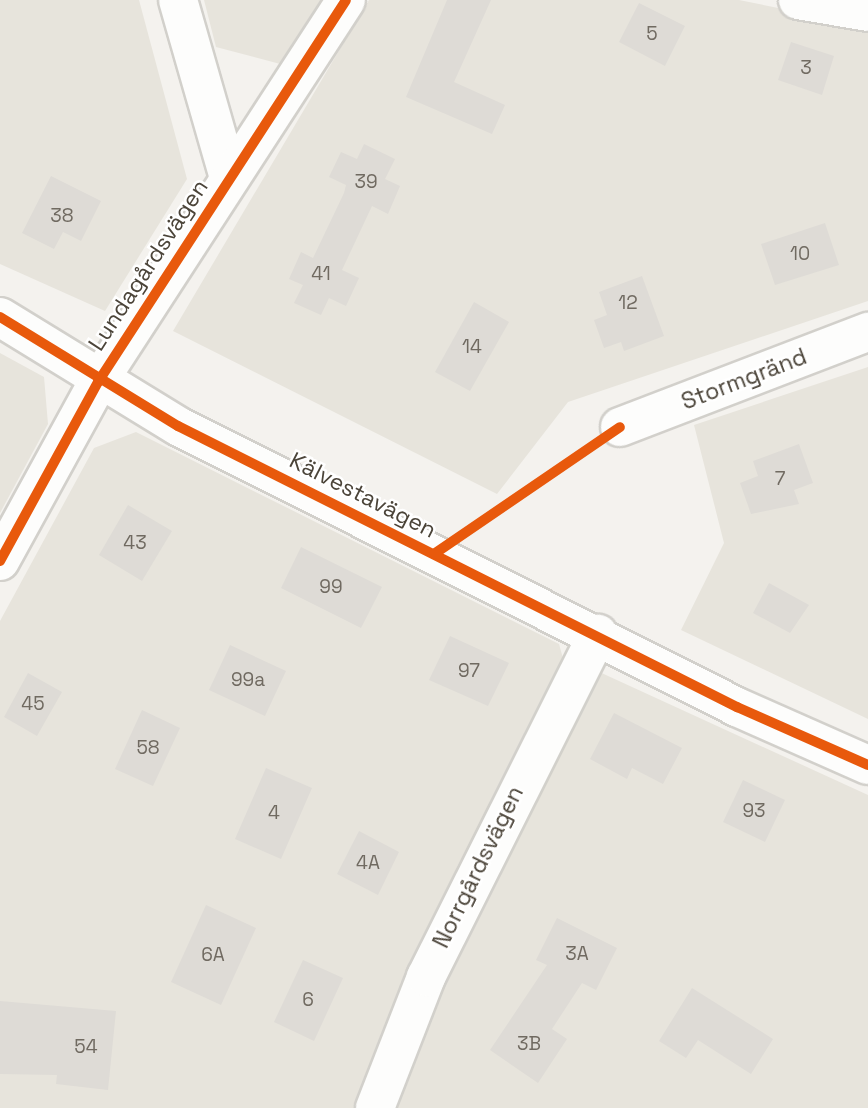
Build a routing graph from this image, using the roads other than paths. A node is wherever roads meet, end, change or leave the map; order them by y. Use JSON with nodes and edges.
{"nodes":[{"id":1,"x":177,"y":0,"type":"edge"},
{"id":2,"x":346,"y":0,"type":"edge"},
{"id":3,"x":798,"y":0,"type":"edge"},
{"id":4,"x":868,"y":12,"type":"edge"},
{"id":5,"x":229,"y":178,"type":"junction"},
{"id":6,"x":0,"y":317,"type":"edge"},
{"id":7,"x":868,"y":332,"type":"edge"},
{"id":8,"x":98,"y":382,"type":"junction"},
{"id":9,"x":620,"y":427,"type":"dead end"},
{"id":10,"x":0,"y":561,"type":"edge"},
{"id":11,"x":598,"y":634,"type":"junction"},
{"id":12,"x":868,"y":765,"type":"edge"},
{"id":13,"x":375,"y":1108,"type":"edge"}],
"edges":[{"from":1,"to":5,"type":"street"},
{"from":2,"to":5,"type":"street","name":"Lundagårdsvägen"},
{"from":3,"to":4,"type":"street"},
{"from":5,"to":8,"type":"street","name":"Lundagårdsvägen"},
{"from":6,"to":8,"type":"street","name":"Kälvestavägen"},
{"from":7,"to":9,"type":"street","name":"Stormgränd"},
{"from":8,"to":10,"type":"street","name":"Lundagårdsvägen"},
{"from":8,"to":11,"type":"street","name":"Kälvestavägen"},
{"from":11,"to":12,"type":"street","name":"Kälvestavägen"},
{"from":11,"to":13,"type":"street","name":"Norrgårdsvägen"}]}
